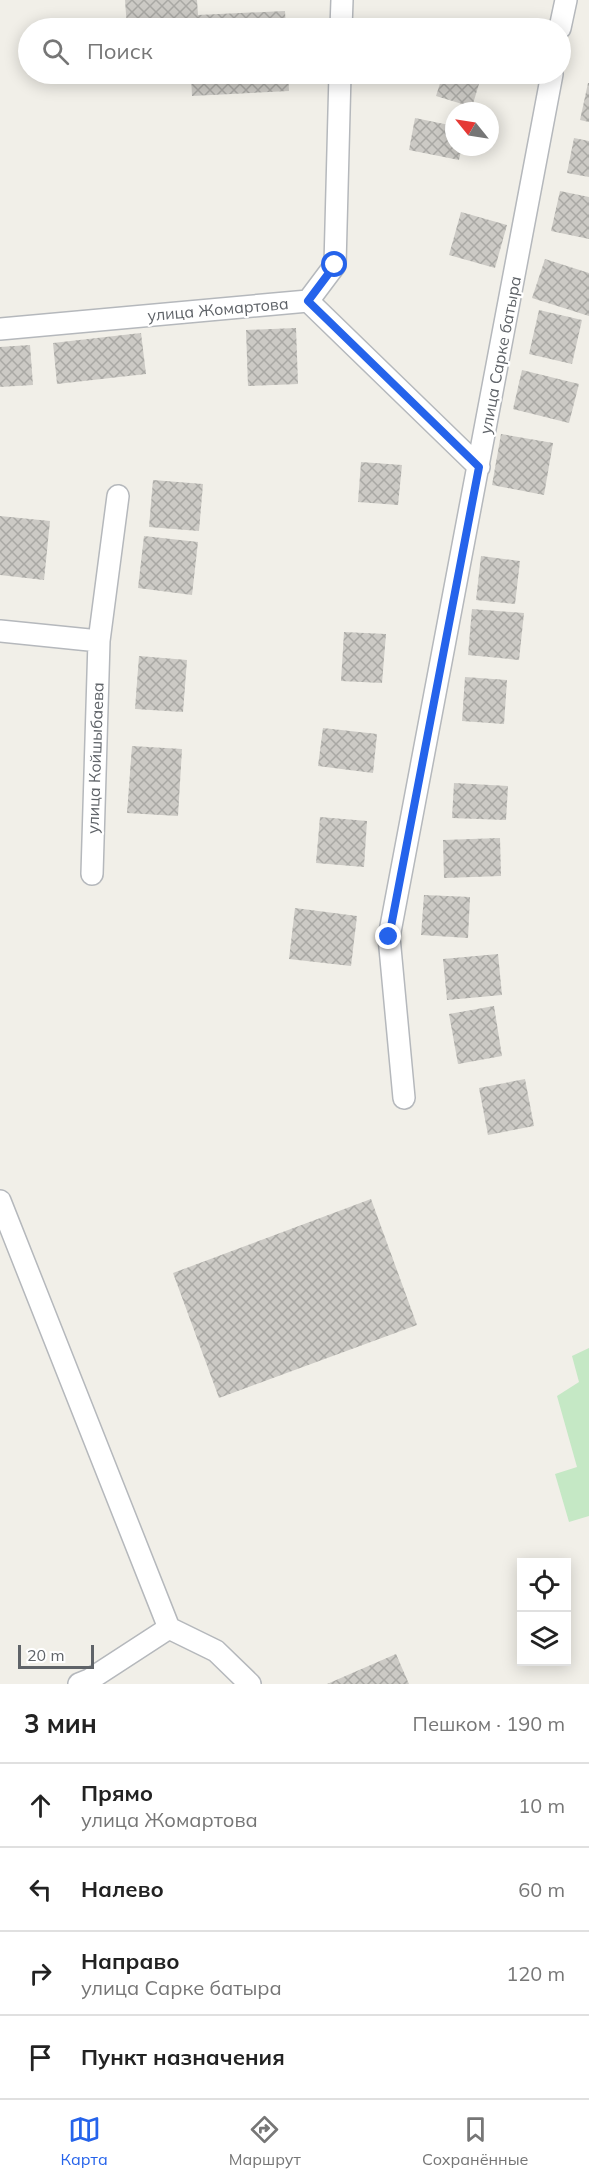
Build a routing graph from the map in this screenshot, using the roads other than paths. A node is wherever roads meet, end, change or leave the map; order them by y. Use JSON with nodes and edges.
{"nodes":[{"id":1,"x":342,"y":0,"type":"edge"},
{"id":2,"x":566,"y":0,"type":"edge"},
{"id":3,"x":341,"y":18,"type":"edge"},
{"id":4,"x":562,"y":18,"type":"edge"},
{"id":5,"x":340,"y":84,"type":"edge"},
{"id":6,"x":550,"y":84,"type":"edge"},
{"id":7,"x":308,"y":301,"type":"junction"},
{"id":8,"x":0,"y":329,"type":"edge"},
{"id":9,"x":479,"y":467,"type":"junction"},
{"id":10,"x":118,"y":496,"type":"dead end"},
{"id":11,"x":0,"y":631,"type":"edge"},
{"id":12,"x":99,"y":641,"type":"junction"},
{"id":13,"x":92,"y":874,"type":"dead end"},
{"id":14,"x":404,"y":1098,"type":"dead end"},
{"id":15,"x":0,"y":1201,"type":"edge"},
{"id":16,"x":169,"y":1628,"type":"junction"},
{"id":17,"x":79,"y":1684,"type":"edge"},
{"id":18,"x":250,"y":1684,"type":"edge"}],
"edges":[{"from":1,"to":3,"type":"street"},
{"from":2,"to":4,"type":"street"},
{"from":5,"to":7,"type":"street","name":"улица Жомартова"},
{"from":6,"to":9,"type":"street","name":"улица Сарке батыра"},
{"from":7,"to":8,"type":"street","name":"улица Жомартова"},
{"from":7,"to":9,"type":"street"},
{"from":9,"to":14,"type":"street","name":"улица Сарке батыра"},
{"from":10,"to":12,"type":"street","name":"улица Койшыбаева"},
{"from":11,"to":12,"type":"street"},
{"from":12,"to":13,"type":"street","name":"улица Койшыбаева"},
{"from":15,"to":16,"type":"street"},
{"from":16,"to":17,"type":"street"},
{"from":16,"to":18,"type":"street"}]}
